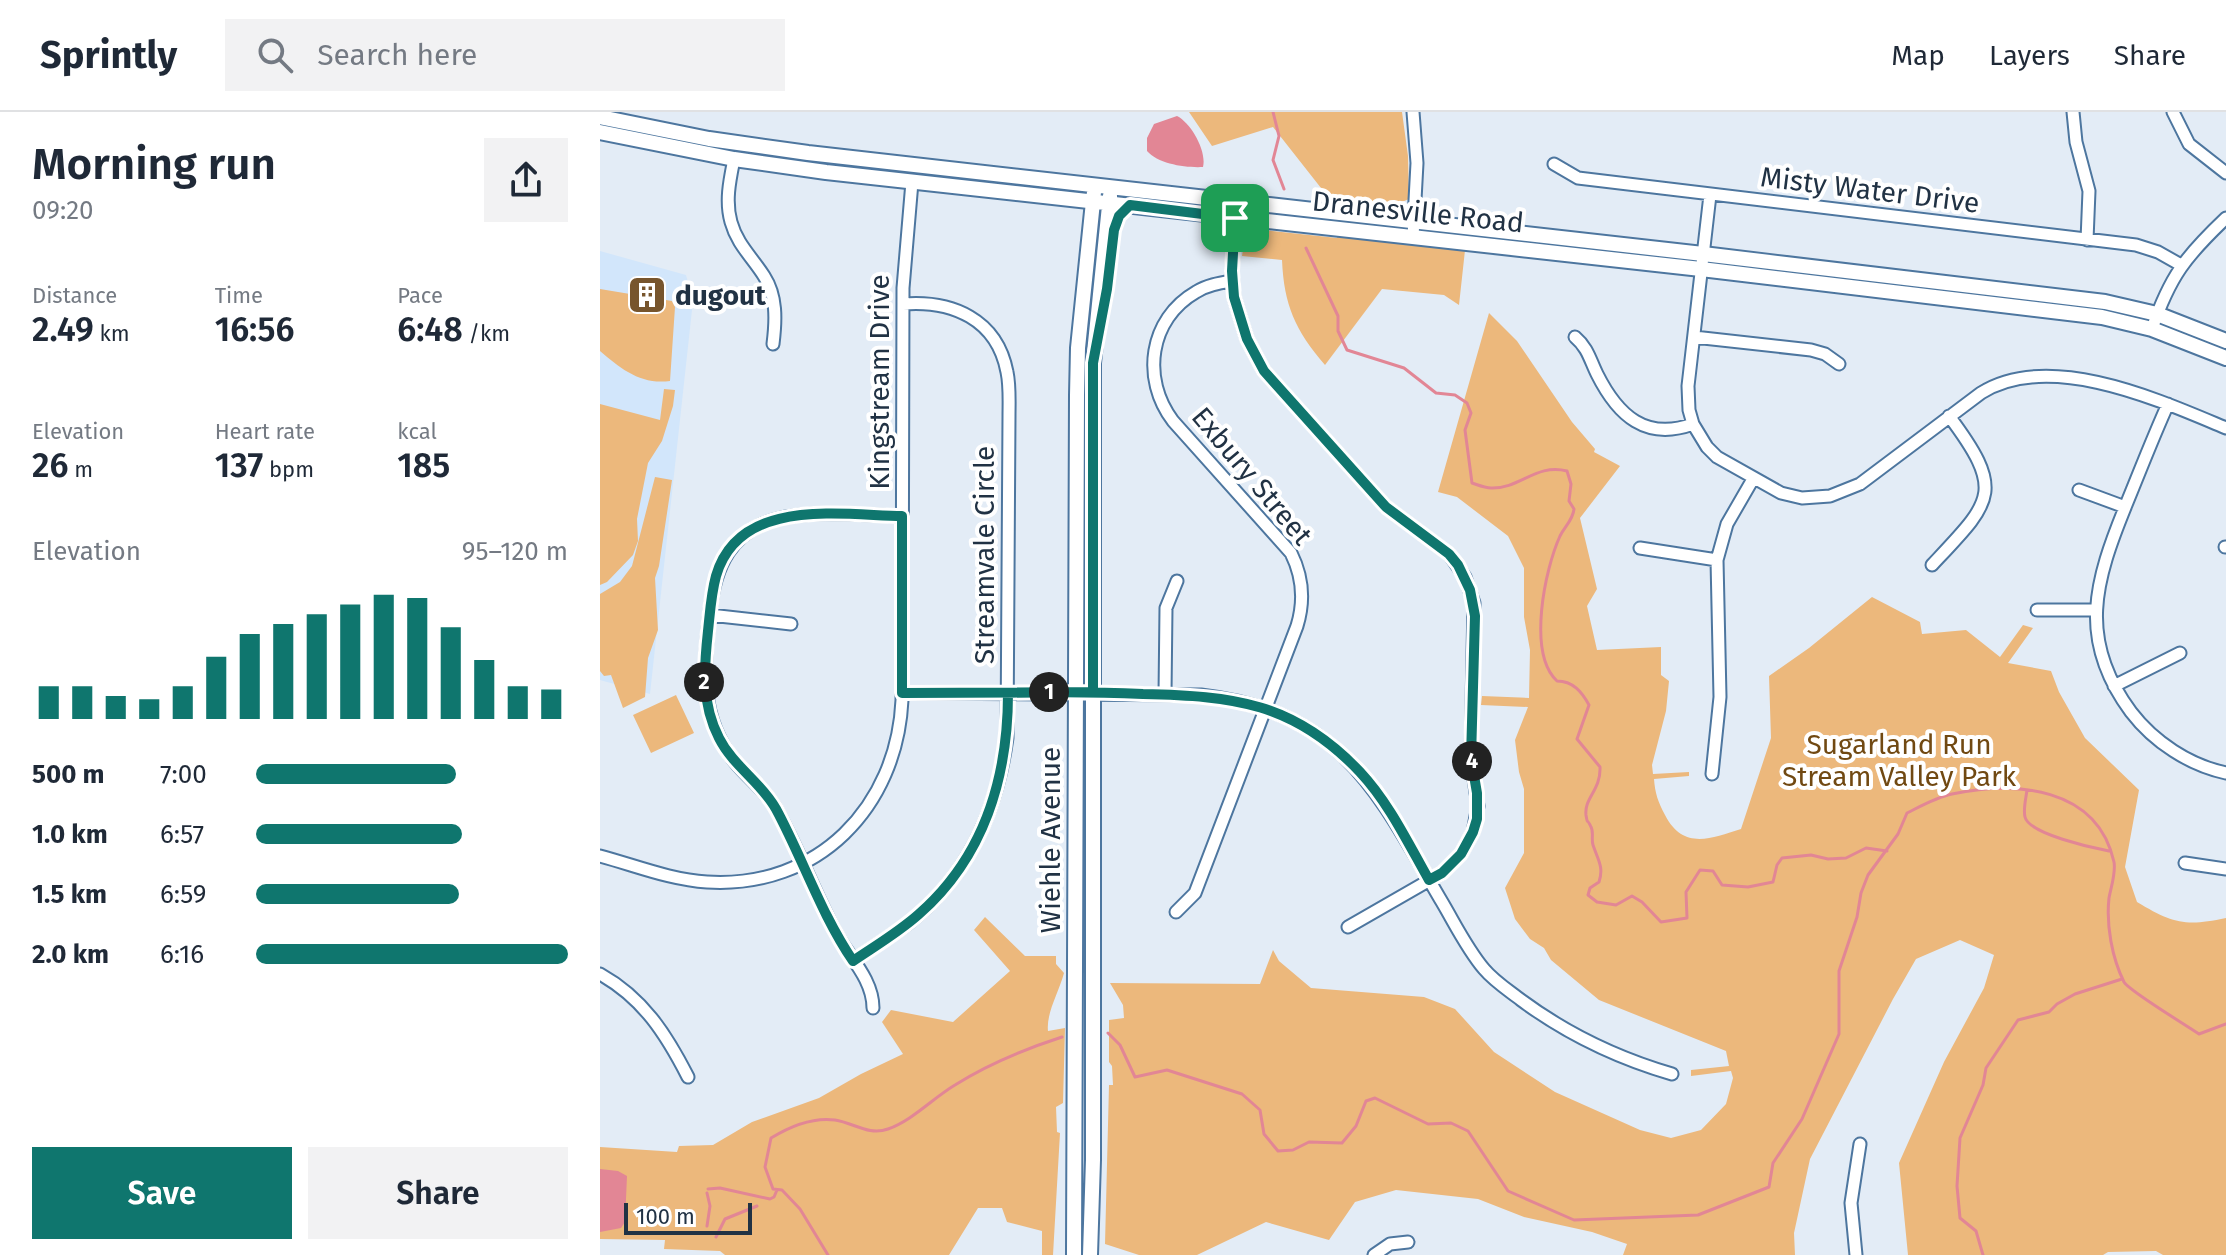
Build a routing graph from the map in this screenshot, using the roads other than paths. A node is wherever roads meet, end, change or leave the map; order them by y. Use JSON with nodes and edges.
{"nodes":[{"id":1,"x":1413,"y":112,"type":"edge"},
{"id":2,"x":2073,"y":112,"type":"edge"},
{"id":3,"x":2173,"y":112,"type":"edge"},
{"id":4,"x":600,"y":117,"type":"edge"},
{"id":5,"x":600,"y":132,"type":"edge"},
{"id":6,"x":734,"y":159,"type":"junction"},
{"id":7,"x":1554,"y":164,"type":"dead end"},
{"id":8,"x":2226,"y":173,"type":"edge"},
{"id":9,"x":912,"y":182,"type":"junction"},
{"id":10,"x":1095,"y":185,"type":"junction"},
{"id":11,"x":1111,"y":187,"type":"junction"},
{"id":12,"x":1710,"y":195,"type":"junction"},
{"id":13,"x":1093,"y":201,"type":"junction"},
{"id":14,"x":1109,"y":202,"type":"junction"},
{"id":15,"x":1130,"y":205,"type":"junction"},
{"id":16,"x":1235,"y":218,"type":"junction"},
{"id":17,"x":2226,"y":218,"type":"edge"},
{"id":18,"x":1414,"y":229,"type":"junction"},
{"id":19,"x":2087,"y":240,"type":"junction"},
{"id":20,"x":1702,"y":261,"type":"junction"},
{"id":21,"x":2181,"y":265,"type":"junction"},
{"id":22,"x":1232,"y":281,"type":"junction"},
{"id":23,"x":903,"y":304,"type":"junction"},
{"id":24,"x":2155,"y":322,"type":"junction"},
{"id":25,"x":1575,"y":337,"type":"dead end"},
{"id":26,"x":1694,"y":337,"type":"junction"},
{"id":27,"x":2226,"y":341,"type":"edge"},
{"id":28,"x":773,"y":344,"type":"dead end"},
{"id":29,"x":2226,"y":358,"type":"edge"},
{"id":30,"x":1093,"y":363,"type":"junction"},
{"id":31,"x":1839,"y":364,"type":"dead end"},
{"id":32,"x":2168,"y":404,"type":"junction"},
{"id":33,"x":1949,"y":416,"type":"junction"},
{"id":34,"x":1693,"y":424,"type":"junction"},
{"id":35,"x":2226,"y":428,"type":"edge"},
{"id":36,"x":1753,"y":479,"type":"junction"},
{"id":37,"x":2079,"y":490,"type":"dead end"},
{"id":38,"x":2125,"y":507,"type":"junction"},
{"id":39,"x":902,"y":516,"type":"junction"},
{"id":40,"x":1640,"y":548,"type":"dead end"},
{"id":41,"x":1717,"y":560,"type":"junction"},
{"id":42,"x":1932,"y":565,"type":"dead end"},
{"id":43,"x":1177,"y":581,"type":"dead end"},
{"id":44,"x":2037,"y":610,"type":"dead end"},
{"id":45,"x":2096,"y":610,"type":"junction"},
{"id":46,"x":710,"y":615,"type":"junction"},
{"id":47,"x":791,"y":624,"type":"dead end"},
{"id":48,"x":2180,"y":653,"type":"dead end"},
{"id":49,"x":2114,"y":686,"type":"junction"},
{"id":50,"x":1077,"y":692,"type":"junction"},
{"id":51,"x":1093,"y":692,"type":"junction"},
{"id":52,"x":902,"y":693,"type":"junction"},
{"id":53,"x":1008,"y":693,"type":"junction"},
{"id":54,"x":1165,"y":694,"type":"junction"},
{"id":55,"x":1266,"y":708,"type":"junction"},
{"id":56,"x":2226,"y":773,"type":"edge"},
{"id":57,"x":1712,"y":774,"type":"dead end"},
{"id":58,"x":600,"y":856,"type":"edge"},
{"id":59,"x":2185,"y":863,"type":"dead end"},
{"id":60,"x":802,"y":864,"type":"junction"},
{"id":61,"x":2226,"y":869,"type":"edge"},
{"id":62,"x":1429,"y":880,"type":"junction"},
{"id":63,"x":1176,"y":912,"type":"dead end"},
{"id":64,"x":1348,"y":927,"type":"dead end"},
{"id":65,"x":853,"y":961,"type":"junction"},
{"id":66,"x":600,"y":974,"type":"edge"},
{"id":67,"x":873,"y":1008,"type":"dead end"},
{"id":68,"x":1672,"y":1074,"type":"dead end"},
{"id":69,"x":688,"y":1077,"type":"dead end"},
{"id":70,"x":1860,"y":1144,"type":"dead end"},
{"id":71,"x":1408,"y":1242,"type":"dead end"},
{"id":72,"x":1074,"y":1255,"type":"edge"},
{"id":73,"x":1090,"y":1255,"type":"edge"},
{"id":74,"x":1374,"y":1255,"type":"edge"},
{"id":75,"x":1856,"y":1255,"type":"edge"}],
"edges":[{"from":1,"to":18,"type":"street"},
{"from":2,"to":19,"type":"street"},
{"from":3,"to":8,"type":"street"},
{"from":4,"to":10,"type":"main road","name":"Dranesville Road"},
{"from":5,"to":6,"type":"main road","name":"Dranesville Road"},
{"from":6,"to":9,"type":"main road","name":"Dranesville Road"},
{"from":6,"to":28,"type":"street"},
{"from":7,"to":12,"type":"street","name":"Misty Water Drive"},
{"from":9,"to":13,"type":"main road","name":"Dranesville Road"},
{"from":9,"to":23,"type":"street","name":"Kingstream Drive"},
{"from":10,"to":11,"type":"main road","name":"Dranesville Road"},
{"from":10,"to":13,"type":"main road","name":"Wiehle Avenue"},
{"from":11,"to":14,"type":"main road","name":"Wiehle Avenue"},
{"from":11,"to":18,"type":"main road","name":"Dranesville Road"},
{"from":12,"to":19,"type":"street","name":"Misty Water Drive"},
{"from":12,"to":20,"type":"street"},
{"from":13,"to":14,"type":"main road","name":"Dranesville Road"},
{"from":13,"to":50,"type":"main road","name":"Wiehle Avenue"},
{"from":14,"to":15,"type":"main road","name":"Dranesville Road"},
{"from":14,"to":30,"type":"main road","name":"Wiehle Avenue"},
{"from":15,"to":16,"type":"main road","name":"Dranesville Road"},
{"from":15,"to":30,"type":"main road"},
{"from":16,"to":18,"type":"main road","name":"Dranesville Road"},
{"from":16,"to":22,"type":"street"},
{"from":17,"to":21,"type":"street"},
{"from":18,"to":20,"type":"main road","name":"Dranesville Road"},
{"from":19,"to":21,"type":"street","name":"Misty Water Drive"},
{"from":20,"to":24,"type":"main road","name":"Dranesville Road"},
{"from":20,"to":26,"type":"street"},
{"from":21,"to":24,"type":"street"},
{"from":22,"to":55,"type":"street","name":"Exbury Street"},
{"from":22,"to":62,"type":"street"},
{"from":23,"to":39,"type":"street","name":"Kingstream Drive"},
{"from":23,"to":53,"type":"street","name":"Streamvale Circle"},
{"from":24,"to":27,"type":"main road","name":"Dranesville Road"},
{"from":24,"to":29,"type":"main road","name":"Dranesville Road"},
{"from":25,"to":34,"type":"street"},
{"from":26,"to":31,"type":"street"},
{"from":26,"to":34,"type":"street"},
{"from":30,"to":51,"type":"main road","name":"Wiehle Avenue"},
{"from":32,"to":33,"type":"street"},
{"from":32,"to":35,"type":"street"},
{"from":32,"to":38,"type":"street"},
{"from":33,"to":36,"type":"street"},
{"from":33,"to":42,"type":"street"},
{"from":34,"to":36,"type":"street"},
{"from":36,"to":41,"type":"street"},
{"from":37,"to":38,"type":"street"},
{"from":38,"to":45,"type":"street"},
{"from":39,"to":46,"type":"street"},
{"from":39,"to":52,"type":"street","name":"Kingstream Drive"},
{"from":40,"to":41,"type":"street"},
{"from":41,"to":57,"type":"street"},
{"from":43,"to":54,"type":"street"},
{"from":44,"to":45,"type":"street"},
{"from":45,"to":49,"type":"street"},
{"from":46,"to":47,"type":"street"},
{"from":46,"to":60,"type":"street"},
{"from":48,"to":49,"type":"street"},
{"from":49,"to":56,"type":"street"},
{"from":50,"to":51,"type":"street"},
{"from":50,"to":53,"type":"street"},
{"from":50,"to":72,"type":"main road","name":"Wiehle Avenue"},
{"from":51,"to":54,"type":"street"},
{"from":51,"to":73,"type":"main road","name":"Wiehle Avenue"},
{"from":52,"to":53,"type":"street"},
{"from":52,"to":60,"type":"street","name":"Kingstream Drive"},
{"from":53,"to":65,"type":"street","name":"Streamvale Circle"},
{"from":54,"to":55,"type":"street"},
{"from":55,"to":62,"type":"street"},
{"from":55,"to":63,"type":"street","name":"Exbury Street"},
{"from":58,"to":60,"type":"street","name":"Kingstream Drive"},
{"from":59,"to":61,"type":"street"},
{"from":60,"to":65,"type":"street"},
{"from":62,"to":64,"type":"street"},
{"from":62,"to":68,"type":"street"},
{"from":65,"to":67,"type":"street"},
{"from":66,"to":69,"type":"street"},
{"from":70,"to":75,"type":"street"},
{"from":71,"to":74,"type":"street"}]}
